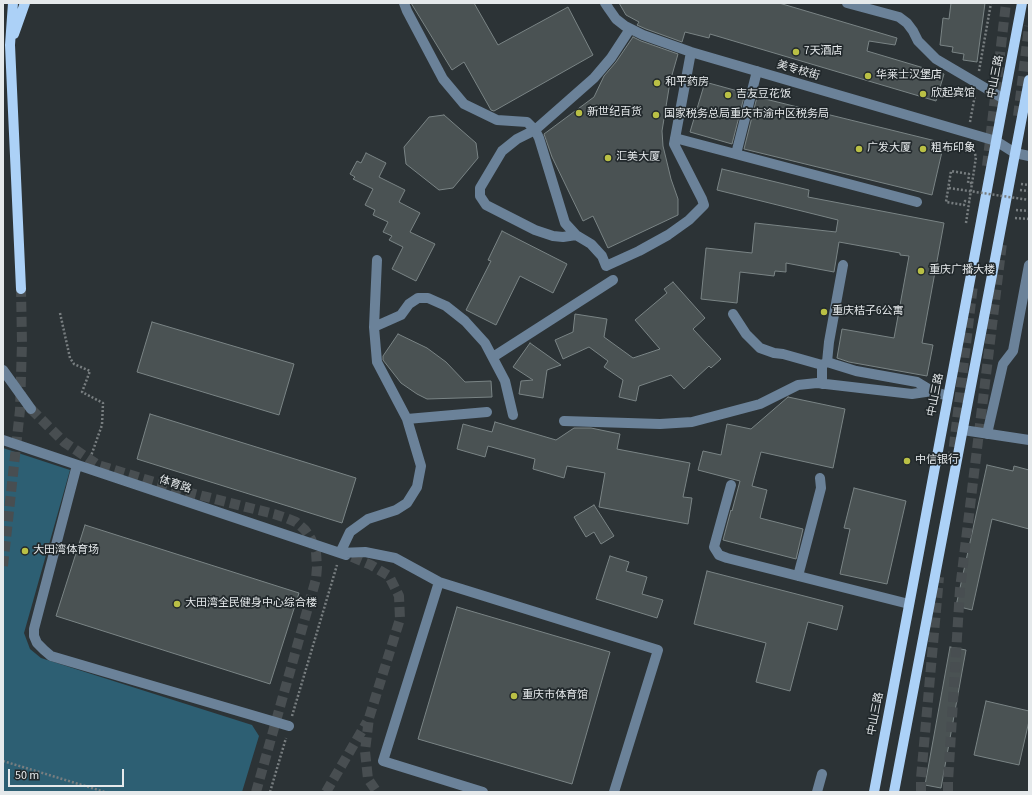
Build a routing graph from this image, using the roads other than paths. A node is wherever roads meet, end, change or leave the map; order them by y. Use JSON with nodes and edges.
{"nodes":[{"id":1,"x":13,"y":3,"type":"edge"},
{"id":2,"x":25,"y":3,"type":"edge"},
{"id":3,"x":404,"y":3,"type":"edge"},
{"id":4,"x":605,"y":3,"type":"edge"},
{"id":5,"x":847,"y":3,"type":"edge"},
{"id":6,"x":1022,"y":3,"type":"edge"},
{"id":7,"x":881,"y":7,"type":"edge"},
{"id":8,"x":630,"y":29,"type":"junction"},
{"id":9,"x":10,"y":45,"type":"junction"},
{"id":10,"x":691,"y":52,"type":"junction"},
{"id":11,"x":757,"y":71,"type":"junction"},
{"id":12,"x":1029,"y":80,"type":"edge"},
{"id":13,"x":1004,"y":99,"type":"junction"},
{"id":14,"x":535,"y":130,"type":"junction"},
{"id":15,"x":675,"y":138,"type":"junction"},
{"id":16,"x":996,"y":141,"type":"junction"},
{"id":17,"x":1015,"y":153,"type":"junction"},
{"id":18,"x":736,"y":154,"type":"junction"},
{"id":19,"x":1029,"y":156,"type":"edge"},
{"id":20,"x":917,"y":202,"type":"dead end"},
{"id":21,"x":576,"y":235,"type":"junction"},
{"id":22,"x":377,"y":260,"type":"dead end"},
{"id":23,"x":843,"y":265,"type":"dead end"},
{"id":24,"x":1029,"y":265,"type":"edge"},
{"id":25,"x":613,"y":280,"type":"dead end"},
{"id":26,"x":21,"y":289,"type":"tunnel mouth"},
{"id":27,"x":733,"y":314,"type":"dead end"},
{"id":28,"x":374,"y":327,"type":"junction"},
{"id":29,"x":493,"y":357,"type":"junction"},
{"id":30,"x":824,"y":363,"type":"junction"},
{"id":31,"x":3,"y":370,"type":"edge"},
{"id":32,"x":822,"y":384,"type":"junction"},
{"id":33,"x":932,"y":391,"type":"junction"},
{"id":34,"x":948,"y":396,"type":"junction"},
{"id":35,"x":31,"y":409,"type":"tunnel mouth"},
{"id":36,"x":487,"y":412,"type":"dead end"},
{"id":37,"x":513,"y":416,"type":"dead end"},
{"id":38,"x":407,"y":419,"type":"junction"},
{"id":39,"x":564,"y":421,"type":"dead end"},
{"id":40,"x":963,"y":430,"type":"junction"},
{"id":41,"x":987,"y":434,"type":"junction"},
{"id":42,"x":3,"y":440,"type":"edge"},
{"id":43,"x":1029,"y":440,"type":"edge"},
{"id":44,"x":77,"y":465,"type":"junction"},
{"id":45,"x":820,"y":478,"type":"dead end"},
{"id":46,"x":731,"y":484,"type":"dead end"},
{"id":47,"x":340,"y":553,"type":"junction"},
{"id":48,"x":352,"y":557,"type":"tunnel mouth"},
{"id":49,"x":798,"y":576,"type":"junction"},
{"id":50,"x":439,"y":582,"type":"junction"},
{"id":51,"x":909,"y":604,"type":"junction"},
{"id":52,"x":289,"y":726,"type":"road end"},
{"id":53,"x":822,"y":774,"type":"dead end"},
{"id":54,"x":483,"y":792,"type":"edge"},
{"id":55,"x":614,"y":792,"type":"edge"},
{"id":56,"x":817,"y":792,"type":"edge"},
{"id":57,"x":874,"y":792,"type":"edge"},
{"id":58,"x":894,"y":792,"type":"edge"}],
"edges":[{"from":1,"to":9,"type":"main road"},
{"from":2,"to":9,"type":"main road"},
{"from":3,"to":14,"type":"street"},
{"from":4,"to":8,"type":"street","name":"美专校街"},
{"from":5,"to":7,"type":"street"},
{"from":6,"to":13,"type":"main road","name":"中山三路"},
{"from":7,"to":13,"type":"street"},
{"from":8,"to":10,"type":"street","name":"美专校街"},
{"from":8,"to":14,"type":"street"},
{"from":9,"to":26,"type":"main road"},
{"from":10,"to":11,"type":"street","name":"美专校街"},
{"from":10,"to":15,"type":"street"},
{"from":11,"to":16,"type":"street","name":"美专校街"},
{"from":11,"to":18,"type":"street"},
{"from":12,"to":17,"type":"main road"},
{"from":13,"to":16,"type":"main road","name":"中山三路"},
{"from":14,"to":21,"type":"street"},
{"from":14,"to":21,"type":"street"},
{"from":15,"to":18,"type":"street"},
{"from":15,"to":21,"type":"street"},
{"from":16,"to":17,"type":"street","name":"美专校街"},
{"from":16,"to":34,"type":"main road","name":"中山三路"},
{"from":17,"to":19,"type":"street"},
{"from":17,"to":40,"type":"main road"},
{"from":18,"to":20,"type":"street"},
{"from":22,"to":28,"type":"street"},
{"from":23,"to":30,"type":"street"},
{"from":24,"to":41,"type":"street"},
{"from":25,"to":29,"type":"street"},
{"from":27,"to":30,"type":"street"},
{"from":28,"to":29,"type":"street"},
{"from":28,"to":38,"type":"street"},
{"from":29,"to":37,"type":"street"},
{"from":30,"to":32,"type":"street"},
{"from":30,"to":33,"type":"street"},
{"from":31,"to":35,"type":"street","bridge":true},
{"from":32,"to":33,"type":"street"},
{"from":32,"to":39,"type":"street"},
{"from":33,"to":34,"type":"street"},
{"from":34,"to":51,"type":"main road","name":"中山三路"},
{"from":36,"to":38,"type":"street"},
{"from":38,"to":47,"type":"street"},
{"from":40,"to":41,"type":"street"},
{"from":40,"to":58,"type":"main road"},
{"from":41,"to":43,"type":"street"},
{"from":42,"to":44,"type":"street","name":"体育路"},
{"from":44,"to":47,"type":"street","name":"体育路"},
{"from":44,"to":52,"type":"street"},
{"from":45,"to":49,"type":"street"},
{"from":46,"to":49,"type":"street"},
{"from":47,"to":48,"type":"street","name":"体育路"},
{"from":47,"to":50,"type":"street"},
{"from":49,"to":51,"type":"street"},
{"from":50,"to":54,"type":"street"},
{"from":50,"to":55,"type":"street"},
{"from":51,"to":57,"type":"main road","name":"中山三路"},
{"from":53,"to":56,"type":"street"}]}
